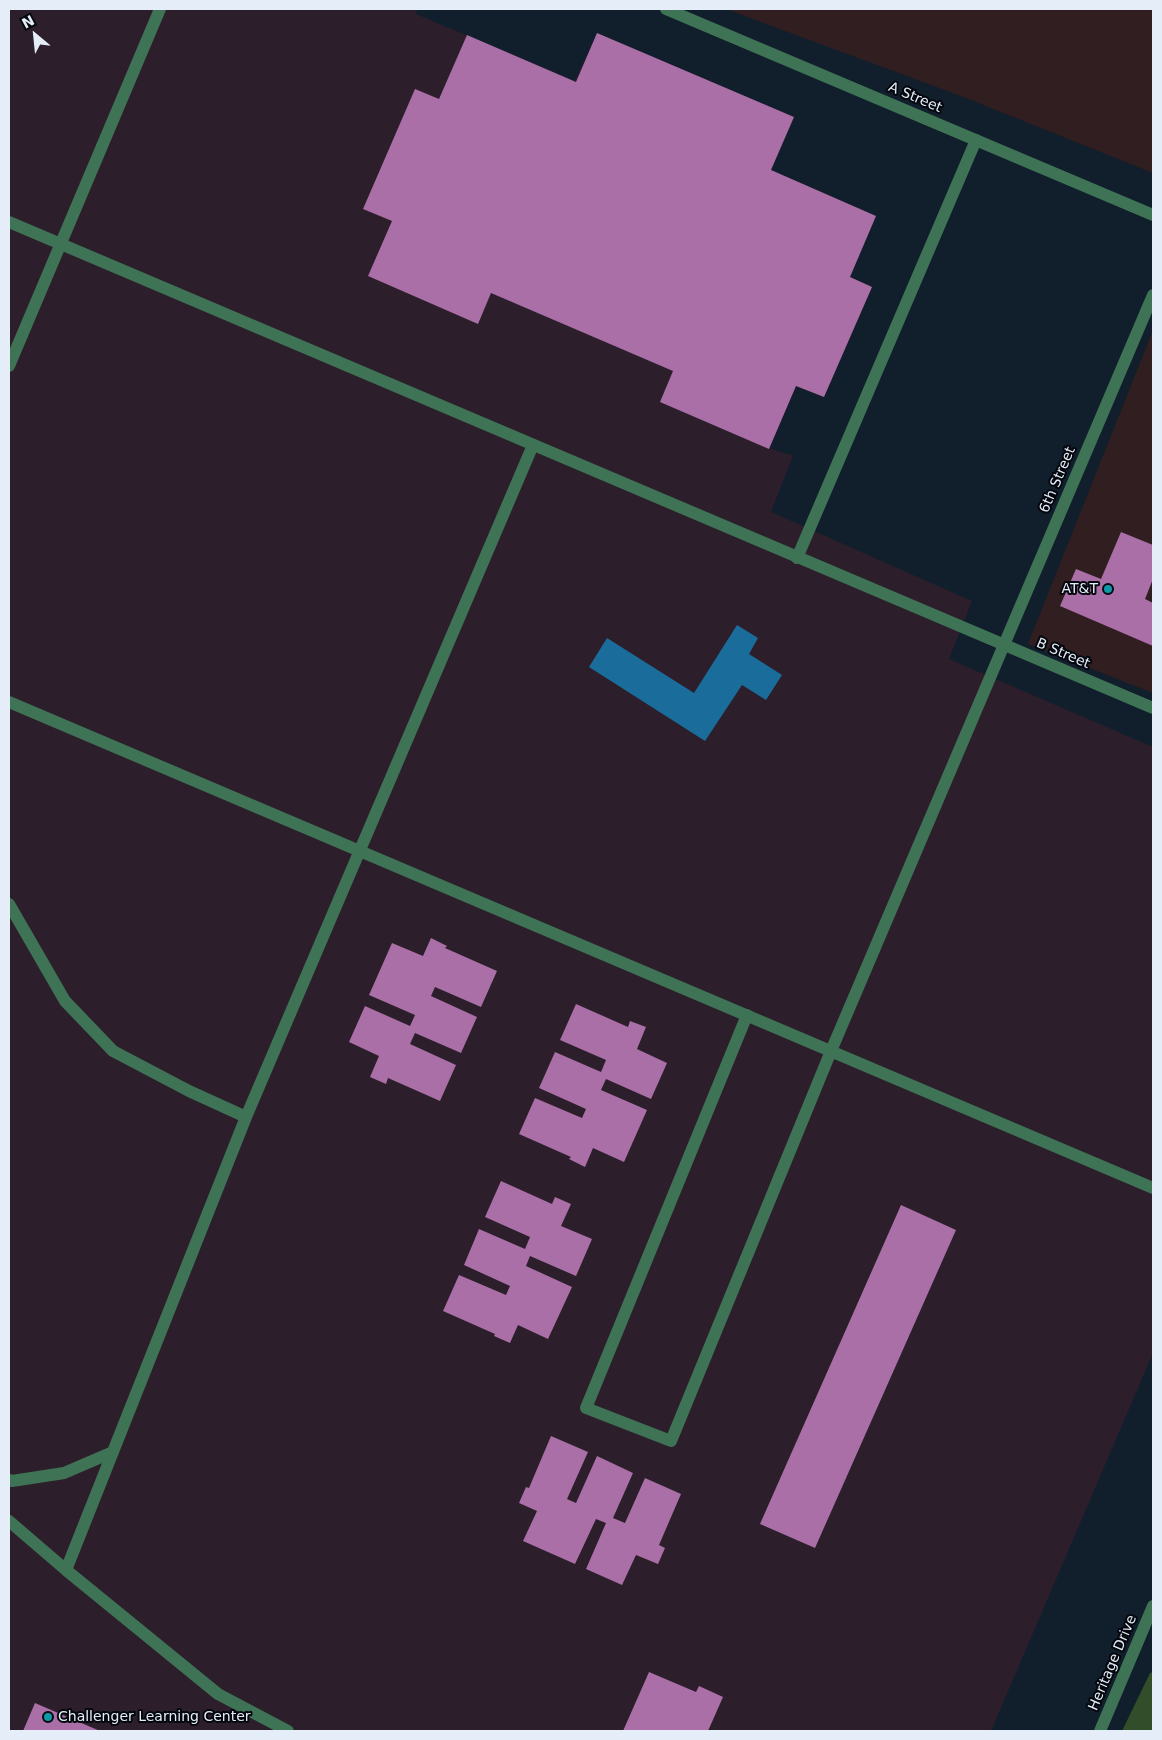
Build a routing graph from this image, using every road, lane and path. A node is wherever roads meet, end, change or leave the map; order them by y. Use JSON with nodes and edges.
{"nodes":[{"id":1,"x":160,"y":9,"type":"edge"},
{"id":2,"x":666,"y":9,"type":"edge"},
{"id":3,"x":976,"y":140,"type":"junction"},
{"id":4,"x":1153,"y":215,"type":"edge"},
{"id":5,"x":9,"y":222,"type":"edge"},
{"id":6,"x":60,"y":244,"type":"junction"},
{"id":7,"x":1153,"y":295,"type":"edge"},
{"id":8,"x":9,"y":366,"type":"edge"},
{"id":9,"x":533,"y":445,"type":"junction"},
{"id":10,"x":797,"y":558,"type":"junction"},
{"id":11,"x":1004,"y":645,"type":"junction"},
{"id":12,"x":9,"y":702,"type":"edge"},
{"id":13,"x":1153,"y":708,"type":"edge"},
{"id":14,"x":360,"y":851,"type":"junction"},
{"id":15,"x":9,"y":904,"type":"edge"},
{"id":16,"x":747,"y":1015,"type":"junction"},
{"id":17,"x":831,"y":1051,"type":"junction"},
{"id":18,"x":246,"y":1117,"type":"junction"},
{"id":19,"x":1153,"y":1188,"type":"edge"},
{"id":20,"x":113,"y":1452,"type":"junction"},
{"id":21,"x":9,"y":1480,"type":"edge"},
{"id":22,"x":9,"y":1521,"type":"edge"},
{"id":23,"x":66,"y":1570,"type":"junction"},
{"id":24,"x":1153,"y":1606,"type":"edge"},
{"id":25,"x":288,"y":1731,"type":"edge"},
{"id":26,"x":1100,"y":1731,"type":"edge"}],
"edges":[{"from":1,"to":6,"type":"street"},
{"from":2,"to":3,"type":"street","name":"A Street"},
{"from":3,"to":4,"type":"street","name":"A Street"},
{"from":3,"to":10,"type":"street"},
{"from":5,"to":6,"type":"street","name":"B Street"},
{"from":6,"to":8,"type":"street"},
{"from":6,"to":9,"type":"street","name":"B Street"},
{"from":7,"to":11,"type":"street","name":"6th Street"},
{"from":9,"to":10,"type":"street","name":"B Street"},
{"from":9,"to":14,"type":"street"},
{"from":10,"to":11,"type":"street","name":"B Street"},
{"from":11,"to":13,"type":"street","name":"B Street"},
{"from":11,"to":17,"type":"street","name":"6th Street"},
{"from":12,"to":14,"type":"street"},
{"from":14,"to":16,"type":"street"},
{"from":14,"to":18,"type":"street"},
{"from":15,"to":18,"type":"street"},
{"from":16,"to":17,"type":"street"},
{"from":16,"to":17,"type":"street","name":"6th Street"},
{"from":17,"to":19,"type":"street"},
{"from":18,"to":20,"type":"street"},
{"from":20,"to":21,"type":"street"},
{"from":20,"to":23,"type":"street"},
{"from":22,"to":23,"type":"street"},
{"from":23,"to":25,"type":"street"},
{"from":24,"to":26,"type":"street","name":"Heritage Drive"}]}
